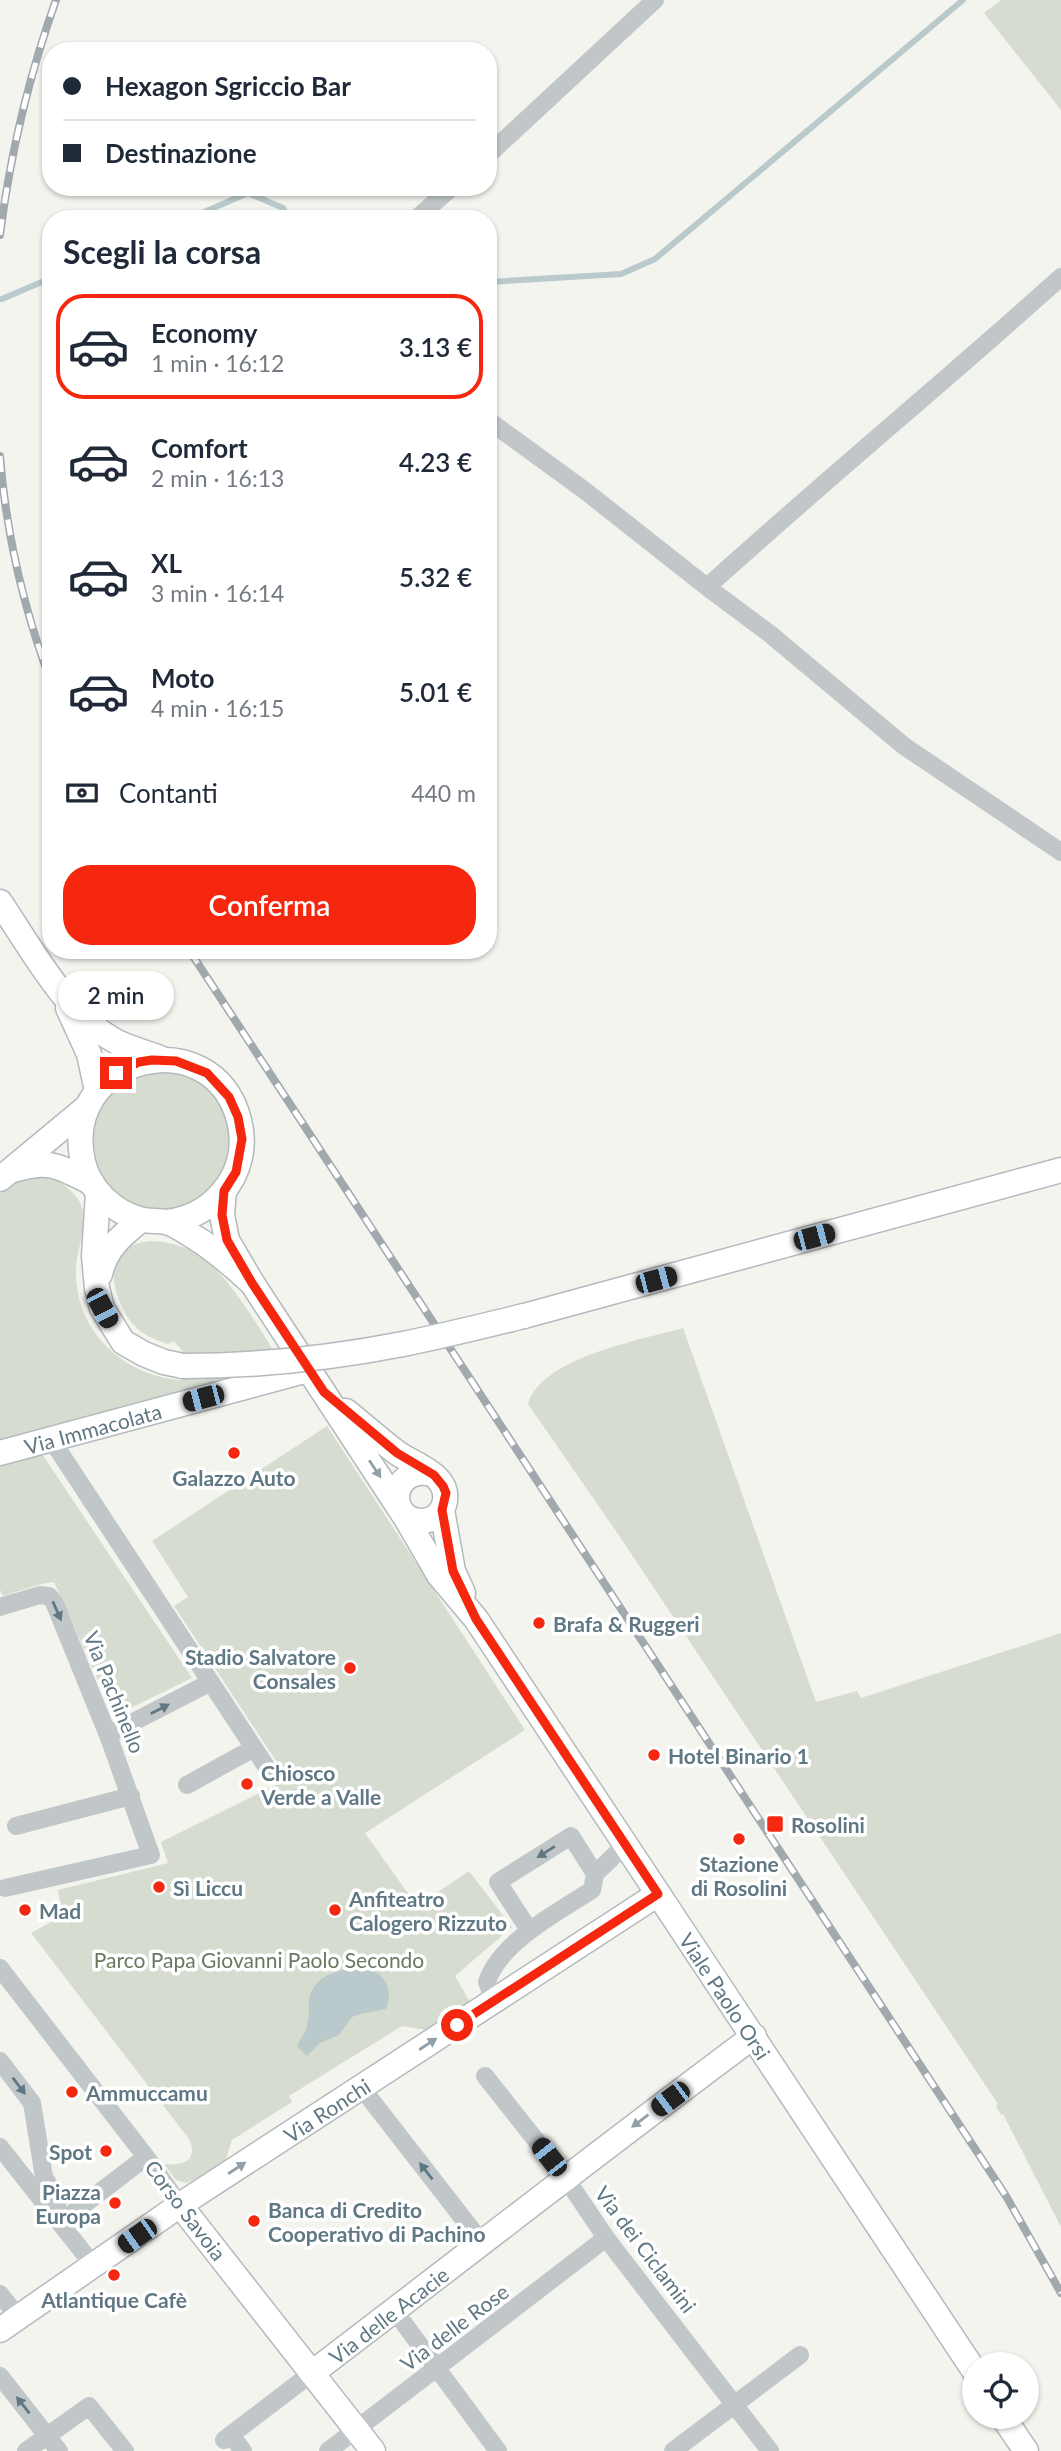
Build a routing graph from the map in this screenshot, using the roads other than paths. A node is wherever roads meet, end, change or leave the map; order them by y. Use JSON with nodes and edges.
{"nodes":[{"id":1,"x":655,"y":0,"type":"edge"},
{"id":2,"x":497,"y":147,"type":"edge"},
{"id":3,"x":442,"y":196,"type":"edge"},
{"id":4,"x":426,"y":210,"type":"edge"},
{"id":5,"x":1061,"y":277,"type":"edge"},
{"id":6,"x":497,"y":427,"type":"edge"},
{"id":7,"x":707,"y":587,"type":"junction"},
{"id":8,"x":1061,"y":852,"type":"edge"},
{"id":9,"x":0,"y":902,"type":"edge"},
{"id":10,"x":60,"y":988,"type":"junction"},
{"id":11,"x":165,"y":1060,"type":"junction"},
{"id":12,"x":92,"y":1099,"type":"junction"},
{"id":13,"x":1061,"y":1170,"type":"edge"},
{"id":14,"x":6,"y":1175,"type":"edge"},
{"id":15,"x":95,"y":1188,"type":"junction"},
{"id":16,"x":224,"y":1191,"type":"junction"},
{"id":17,"x":153,"y":1221,"type":"junction"},
{"id":18,"x":252,"y":1283,"type":"junction"},
{"id":19,"x":97,"y":1288,"type":"junction"},
{"id":20,"x":308,"y":1370,"type":"junction"},
{"id":21,"x":324,"y":1392,"type":"junction"},
{"id":22,"x":51,"y":1439,"type":"junction"},
{"id":23,"x":0,"y":1452,"type":"edge"},
{"id":24,"x":427,"y":1473,"type":"junction"},
{"id":25,"x":401,"y":1510,"type":"junction"},
{"id":26,"x":442,"y":1510,"type":"junction"},
{"id":27,"x":0,"y":1607,"type":"edge"},
{"id":28,"x":476,"y":1619,"type":"junction"},
{"id":29,"x":211,"y":1682,"type":"junction"},
{"id":30,"x":108,"y":1735,"type":"junction"},
{"id":31,"x":254,"y":1748,"type":"junction"},
{"id":32,"x":271,"y":1774,"type":"dead end"},
{"id":33,"x":187,"y":1785,"type":"dead end"},
{"id":34,"x":131,"y":1796,"type":"junction"},
{"id":35,"x":16,"y":1826,"type":"dead end"},
{"id":36,"x":624,"y":1846,"type":"junction"},
{"id":37,"x":595,"y":1874,"type":"junction"},
{"id":38,"x":5,"y":1888,"type":"dead end"},
{"id":39,"x":658,"y":1894,"type":"junction"},
{"id":40,"x":529,"y":1930,"type":"junction"},
{"id":41,"x":0,"y":1969,"type":"edge"},
{"id":42,"x":494,"y":2000,"type":"junction"},
{"id":43,"x":754,"y":2036,"type":"junction"},
{"id":44,"x":0,"y":2061,"type":"edge"},
{"id":45,"x":485,"y":2076,"type":"dead end"},
{"id":46,"x":361,"y":2087,"type":"junction"},
{"id":47,"x":0,"y":2147,"type":"edge"},
{"id":48,"x":146,"y":2157,"type":"junction"},
{"id":49,"x":565,"y":2177,"type":"junction"},
{"id":50,"x":180,"y":2206,"type":"junction"},
{"id":51,"x":58,"y":2212,"type":"junction"},
{"id":52,"x":606,"y":2238,"type":"junction"},
{"id":53,"x":482,"y":2244,"type":"junction"},
{"id":54,"x":94,"y":2266,"type":"junction"},
{"id":55,"x":0,"y":2294,"type":"edge"},
{"id":56,"x":394,"y":2311,"type":"junction"},
{"id":57,"x":9,"y":2324,"type":"edge"},
{"id":58,"x":962,"y":2352,"type":"edge"},
{"id":59,"x":800,"y":2355,"type":"dead end"},
{"id":60,"x":437,"y":2369,"type":"junction"},
{"id":61,"x":312,"y":2373,"type":"junction"},
{"id":62,"x":0,"y":2376,"type":"edge"},
{"id":63,"x":735,"y":2403,"type":"junction"},
{"id":64,"x":1011,"y":2429,"type":"edge"},
{"id":65,"x":356,"y":2430,"type":"junction"},
{"id":66,"x":47,"y":2435,"type":"junction"},
{"id":67,"x":26,"y":2451,"type":"edge"},
{"id":68,"x":59,"y":2451,"type":"edge"},
{"id":69,"x":125,"y":2451,"type":"edge"},
{"id":70,"x":243,"y":2451,"type":"edge"},
{"id":71,"x":328,"y":2451,"type":"edge"},
{"id":72,"x":373,"y":2451,"type":"edge"},
{"id":73,"x":498,"y":2451,"type":"edge"},
{"id":74,"x":673,"y":2451,"type":"edge"},
{"id":75,"x":770,"y":2451,"type":"edge"},
{"id":76,"x":1026,"y":2451,"type":"edge"}],
"edges":[{"from":1,"to":2,"type":"street"},
{"from":3,"to":4,"type":"street"},
{"from":5,"to":7,"type":"street"},
{"from":6,"to":7,"type":"street"},
{"from":7,"to":8,"type":"street"},
{"from":9,"to":10,"type":"main road"},
{"from":10,"to":11,"type":"main road"},
{"from":10,"to":12,"type":"main road"},
{"from":11,"to":12,"type":"main road"},
{"from":11,"to":16,"type":"main road"},
{"from":12,"to":14,"type":"main road"},
{"from":12,"to":15,"type":"main road"},
{"from":13,"to":19,"type":"main road","bridge":true},
{"from":14,"to":15,"type":"main road"},
{"from":15,"to":17,"type":"main road"},
{"from":15,"to":19,"type":"main road"},
{"from":16,"to":17,"type":"main road"},
{"from":16,"to":18,"type":"main road"},
{"from":17,"to":18,"type":"main road"},
{"from":17,"to":19,"type":"main road"},
{"from":18,"to":20,"type":"main road"},
{"from":20,"to":21,"type":"main road"},
{"from":20,"to":22,"type":"main road","name":"Via Immacolata"},
{"from":21,"to":24,"type":"main road"},
{"from":21,"to":25,"type":"main road","one_way":true},
{"from":22,"to":23,"type":"main road","name":"Via Immacolata"},
{"from":22,"to":29,"type":"street"},
{"from":24,"to":25,"type":"main road"},
{"from":24,"to":26,"type":"main road"},
{"from":25,"to":26,"type":"main road"},
{"from":25,"to":28,"type":"main road"},
{"from":26,"to":28,"type":"main road"},
{"from":27,"to":30,"type":"street","name":"Via Pachinello","one_way":true},
{"from":28,"to":36,"type":"main road","name":"Viale Paolo Orsi"},
{"from":30,"to":29,"type":"street","one_way":true},
{"from":29,"to":31,"type":"street"},
{"from":30,"to":34,"type":"street","name":"Via Pachinello"},
{"from":31,"to":32,"type":"street"},
{"from":31,"to":33,"type":"street"},
{"from":34,"to":35,"type":"street"},
{"from":34,"to":38,"type":"street","name":"Via Pachinello"},
{"from":36,"to":37,"type":"street"},
{"from":36,"to":39,"type":"main road","name":"Viale Paolo Orsi"},
{"from":37,"to":40,"type":"street"},
{"from":37,"to":40,"type":"street","one_way":true},
{"from":39,"to":42,"type":"main road","name":"Via Ronchi"},
{"from":39,"to":43,"type":"main road","name":"Viale Paolo Orsi"},
{"from":40,"to":42,"type":"street"},
{"from":41,"to":48,"type":"street","name":"Corso Savoia"},
{"from":46,"to":42,"type":"main road","name":"Via Ronchi","one_way":true},
{"from":43,"to":49,"type":"main road","name":"Via delle Acacie","one_way":true},
{"from":43,"to":58,"type":"main road","name":"Viale Paolo Orsi"},
{"from":44,"to":51,"type":"street","one_way":true},
{"from":45,"to":49,"type":"street","name":"Via dei Ciclamini"},
{"from":50,"to":46,"type":"main road","name":"Via Ronchi","one_way":true},
{"from":53,"to":46,"type":"street","one_way":true},
{"from":47,"to":51,"type":"street"},
{"from":48,"to":50,"type":"street","name":"Corso Savoia"},
{"from":48,"to":51,"type":"street"},
{"from":49,"to":52,"type":"street","name":"Via dei Ciclamini"},
{"from":49,"to":53,"type":"main road","name":"Via delle Acacie"},
{"from":50,"to":54,"type":"main road","name":"Via Ronchi"},
{"from":50,"to":61,"type":"main road","name":"Corso Savoia"},
{"from":51,"to":54,"type":"street"},
{"from":52,"to":60,"type":"street","name":"Via delle Rose"},
{"from":52,"to":63,"type":"street","name":"Via dei Ciclamini"},
{"from":53,"to":56,"type":"main road","name":"Via delle Acacie"},
{"from":54,"to":57,"type":"main road","name":"Via Ronchi"},
{"from":55,"to":57,"type":"street"},
{"from":56,"to":60,"type":"street"},
{"from":56,"to":61,"type":"main road","name":"Via delle Acacie"},
{"from":59,"to":63,"type":"street"},
{"from":60,"to":65,"type":"street","name":"Via delle Rose"},
{"from":60,"to":73,"type":"street"},
{"from":61,"to":65,"type":"main road","name":"Corso Savoia"},
{"from":61,"to":70,"type":"street","name":"Via delle Acacie"},
{"from":66,"to":62,"type":"street","one_way":true},
{"from":63,"to":74,"type":"street"},
{"from":63,"to":75,"type":"street","name":"Via dei Ciclamini"},
{"from":64,"to":76,"type":"main road"},
{"from":65,"to":71,"type":"street","name":"Via delle Rose"},
{"from":65,"to":72,"type":"main road","name":"Corso Savoia"},
{"from":66,"to":67,"type":"street"},
{"from":66,"to":68,"type":"street"},
{"from":66,"to":69,"type":"street"}]}
